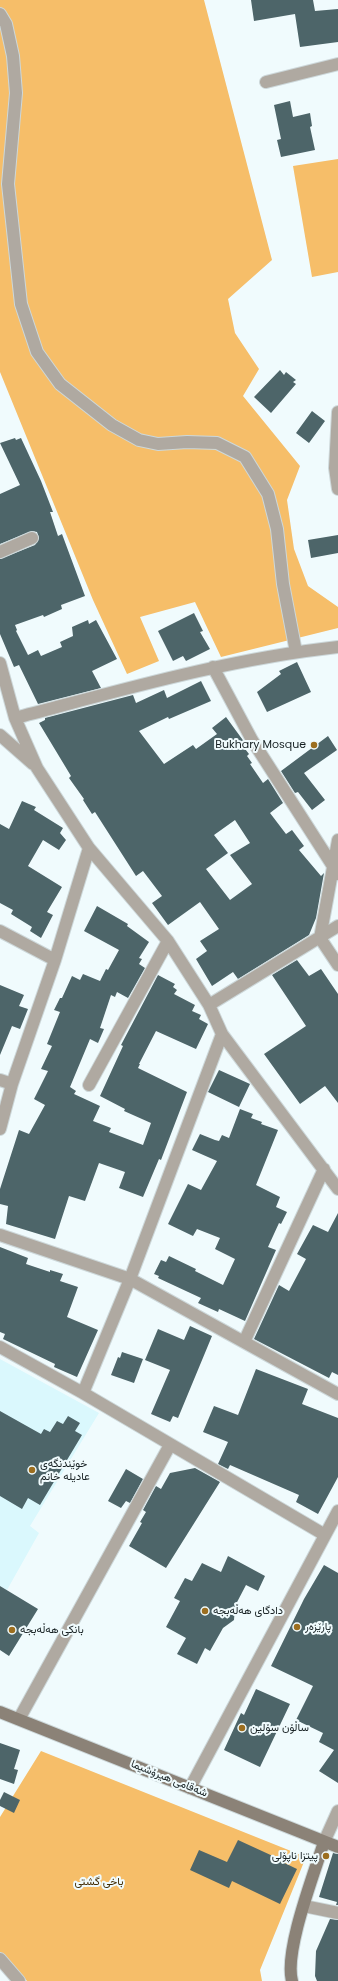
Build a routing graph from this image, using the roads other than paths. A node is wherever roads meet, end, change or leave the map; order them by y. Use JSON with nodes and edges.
{"nodes":[{"id":1,"x":0,"y":14,"type":"edge"},
{"id":2,"x":338,"y":64,"type":"edge"},
{"id":3,"x":266,"y":82,"type":"dead end"},
{"id":4,"x":338,"y":412,"type":"edge"},
{"id":5,"x":338,"y":489,"type":"edge"},
{"id":6,"x":32,"y":538,"type":"dead end"},
{"id":7,"x":0,"y":552,"type":"edge"},
{"id":8,"x":338,"y":647,"type":"edge"},
{"id":9,"x":296,"y":652,"type":"junction"},
{"id":10,"x":0,"y":663,"type":"edge"},
{"id":11,"x":213,"y":667,"type":"junction"},
{"id":12,"x":15,"y":718,"type":"junction"},
{"id":13,"x":0,"y":735,"type":"edge"},
{"id":14,"x":36,"y":768,"type":"junction"},
{"id":15,"x":338,"y":840,"type":"edge"},
{"id":16,"x":89,"y":848,"type":"junction"},
{"id":17,"x":337,"y":869,"type":"edge"},
{"id":18,"x":338,"y":926,"type":"edge"},
{"id":19,"x":0,"y":931,"type":"edge"},
{"id":20,"x":320,"y":938,"type":"junction"},
{"id":21,"x":168,"y":941,"type":"junction"},
{"id":22,"x":55,"y":960,"type":"junction"},
{"id":23,"x":338,"y":965,"type":"edge"},
{"id":24,"x":209,"y":1005,"type":"junction"},
{"id":25,"x":222,"y":1034,"type":"junction"},
{"id":26,"x":0,"y":1080,"type":"edge"},
{"id":27,"x":12,"y":1084,"type":"junction"},
{"id":28,"x":89,"y":1085,"type":"dead end"},
{"id":29,"x":0,"y":1129,"type":"edge"},
{"id":30,"x":324,"y":1169,"type":"junction"},
{"id":31,"x":338,"y":1189,"type":"edge"},
{"id":32,"x":0,"y":1235,"type":"edge"},
{"id":33,"x":130,"y":1279,"type":"junction"},
{"id":34,"x":244,"y":1342,"type":"junction"},
{"id":35,"x":0,"y":1347,"type":"edge"},
{"id":36,"x":83,"y":1393,"type":"junction"},
{"id":37,"x":338,"y":1394,"type":"edge"},
{"id":38,"x":170,"y":1445,"type":"junction"},
{"id":39,"x":338,"y":1511,"type":"edge"},
{"id":40,"x":325,"y":1535,"type":"junction"},
{"id":41,"x":0,"y":1712,"type":"edge"},
{"id":42,"x":19,"y":1719,"type":"junction"},
{"id":43,"x":190,"y":1788,"type":"junction"},
{"id":44,"x":338,"y":1811,"type":"edge"},
{"id":45,"x":324,"y":1842,"type":"junction"},
{"id":46,"x":338,"y":1847,"type":"edge"},
{"id":47,"x":304,"y":1906,"type":"junction"},
{"id":48,"x":338,"y":1913,"type":"edge"},
{"id":49,"x":0,"y":1959,"type":"edge"},
{"id":50,"x":19,"y":1981,"type":"edge"},
{"id":51,"x":292,"y":1981,"type":"edge"}],
"edges":[{"from":1,"to":9,"type":"street"},
{"from":2,"to":3,"type":"street"},
{"from":4,"to":5,"type":"street"},
{"from":6,"to":7,"type":"street"},
{"from":8,"to":9,"type":"street"},
{"from":9,"to":11,"type":"street"},
{"from":10,"to":12,"type":"street"},
{"from":11,"to":12,"type":"street"},
{"from":11,"to":17,"type":"street"},
{"from":12,"to":14,"type":"street"},
{"from":13,"to":14,"type":"street"},
{"from":14,"to":16,"type":"street"},
{"from":15,"to":17,"type":"street"},
{"from":16,"to":21,"type":"street"},
{"from":16,"to":22,"type":"street"},
{"from":17,"to":20,"type":"street"},
{"from":18,"to":20,"type":"street"},
{"from":19,"to":22,"type":"street"},
{"from":20,"to":23,"type":"street"},
{"from":20,"to":24,"type":"street"},
{"from":21,"to":24,"type":"street"},
{"from":21,"to":28,"type":"street"},
{"from":22,"to":27,"type":"street"},
{"from":24,"to":25,"type":"street"},
{"from":25,"to":30,"type":"street"},
{"from":25,"to":33,"type":"street"},
{"from":26,"to":27,"type":"street"},
{"from":27,"to":29,"type":"street"},
{"from":30,"to":31,"type":"street"},
{"from":30,"to":34,"type":"street"},
{"from":32,"to":33,"type":"street"},
{"from":33,"to":34,"type":"street"},
{"from":33,"to":36,"type":"street"},
{"from":34,"to":37,"type":"street"},
{"from":35,"to":36,"type":"street"},
{"from":36,"to":38,"type":"street"},
{"from":38,"to":40,"type":"street"},
{"from":38,"to":42,"type":"street"},
{"from":39,"to":40,"type":"street"},
{"from":40,"to":43,"type":"street"},
{"from":41,"to":42,"type":"main road","name":"شەقامی هیرۆشیما"},
{"from":42,"to":43,"type":"main road","name":"شەقامی هیرۆشیما"},
{"from":43,"to":45,"type":"main road","name":"شەقامی هیرۆشیما"},
{"from":44,"to":45,"type":"street"},
{"from":45,"to":46,"type":"main road","name":"شەقامی هیرۆشیما"},
{"from":45,"to":47,"type":"main road"},
{"from":47,"to":48,"type":"street"},
{"from":47,"to":51,"type":"main road"},
{"from":49,"to":50,"type":"street"}]}
